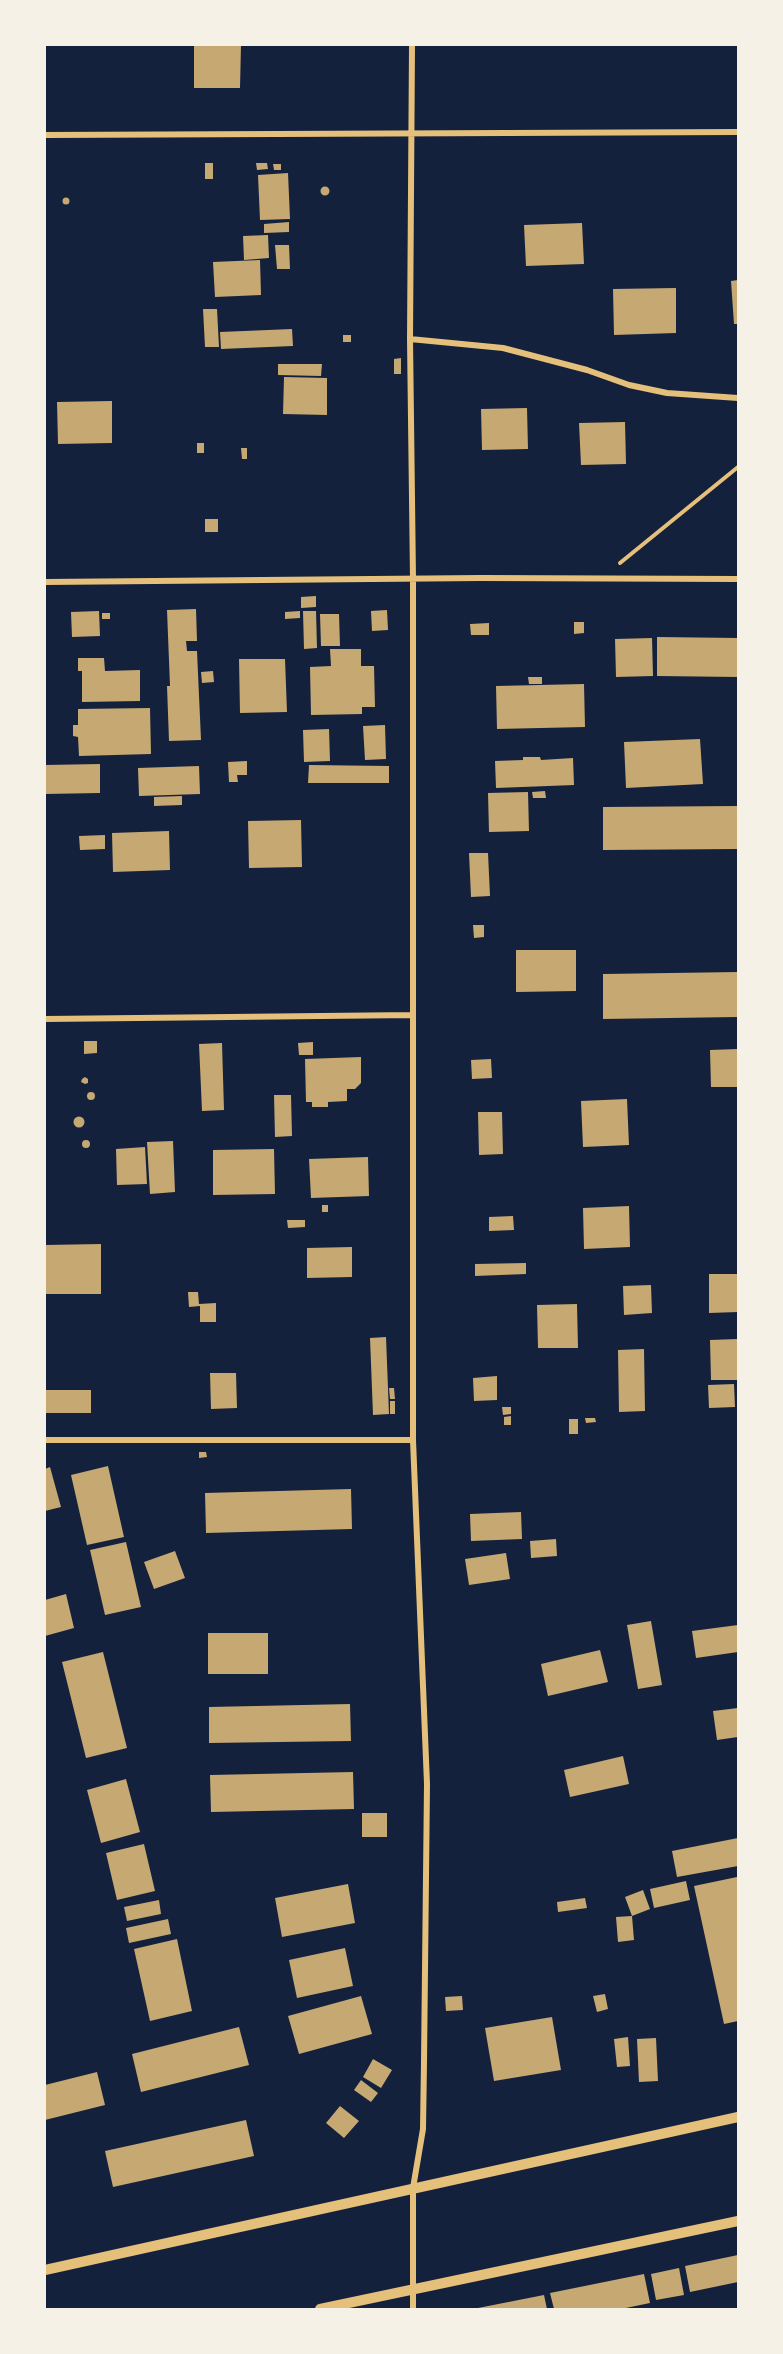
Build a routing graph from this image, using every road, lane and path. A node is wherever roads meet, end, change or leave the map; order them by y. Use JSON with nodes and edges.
{"nodes":[{"id":1,"x":412,"y":45,"type":"edge"},
{"id":2,"x":738,"y":132,"type":"edge"},
{"id":3,"x":411,"y":133,"type":"junction"},
{"id":4,"x":45,"y":135,"type":"edge"},
{"id":5,"x":410,"y":339,"type":"junction"},
{"id":6,"x":738,"y":398,"type":"edge"},
{"id":7,"x":738,"y":467,"type":"edge"},
{"id":8,"x":602,"y":578,"type":"junction"},
{"id":9,"x":413,"y":579,"type":"junction"},
{"id":10,"x":738,"y":579,"type":"edge"},
{"id":11,"x":45,"y":582,"type":"edge"},
{"id":12,"x":413,"y":1015,"type":"junction"},
{"id":13,"x":45,"y":1019,"type":"edge"},
{"id":14,"x":45,"y":1440,"type":"edge"},
{"id":15,"x":413,"y":1440,"type":"junction"},
{"id":16,"x":738,"y":2117,"type":"edge"},
{"id":17,"x":413,"y":2188,"type":"junction"},
{"id":18,"x":738,"y":2221,"type":"edge"},
{"id":19,"x":45,"y":2270,"type":"edge"},
{"id":20,"x":413,"y":2289,"type":"junction"},
{"id":21,"x":320,"y":2309,"type":"edge"},
{"id":22,"x":413,"y":2309,"type":"edge"}],
"edges":[{"from":1,"to":3,"type":"street"},
{"from":2,"to":3,"type":"street"},
{"from":3,"to":4,"type":"street"},
{"from":3,"to":5,"type":"street"},
{"from":5,"to":6,"type":"street"},
{"from":5,"to":9,"type":"street"},
{"from":7,"to":8,"type":"path"},
{"from":8,"to":9,"type":"street"},
{"from":8,"to":10,"type":"street"},
{"from":9,"to":11,"type":"street"},
{"from":9,"to":12,"type":"street"},
{"from":12,"to":13,"type":"street"},
{"from":12,"to":15,"type":"street"},
{"from":14,"to":15,"type":"street"},
{"from":15,"to":17,"type":"street"},
{"from":16,"to":17,"type":"street"},
{"from":17,"to":19,"type":"street"},
{"from":17,"to":20,"type":"street"},
{"from":18,"to":20,"type":"street"},
{"from":20,"to":21,"type":"street"},
{"from":20,"to":22,"type":"street"}]}
